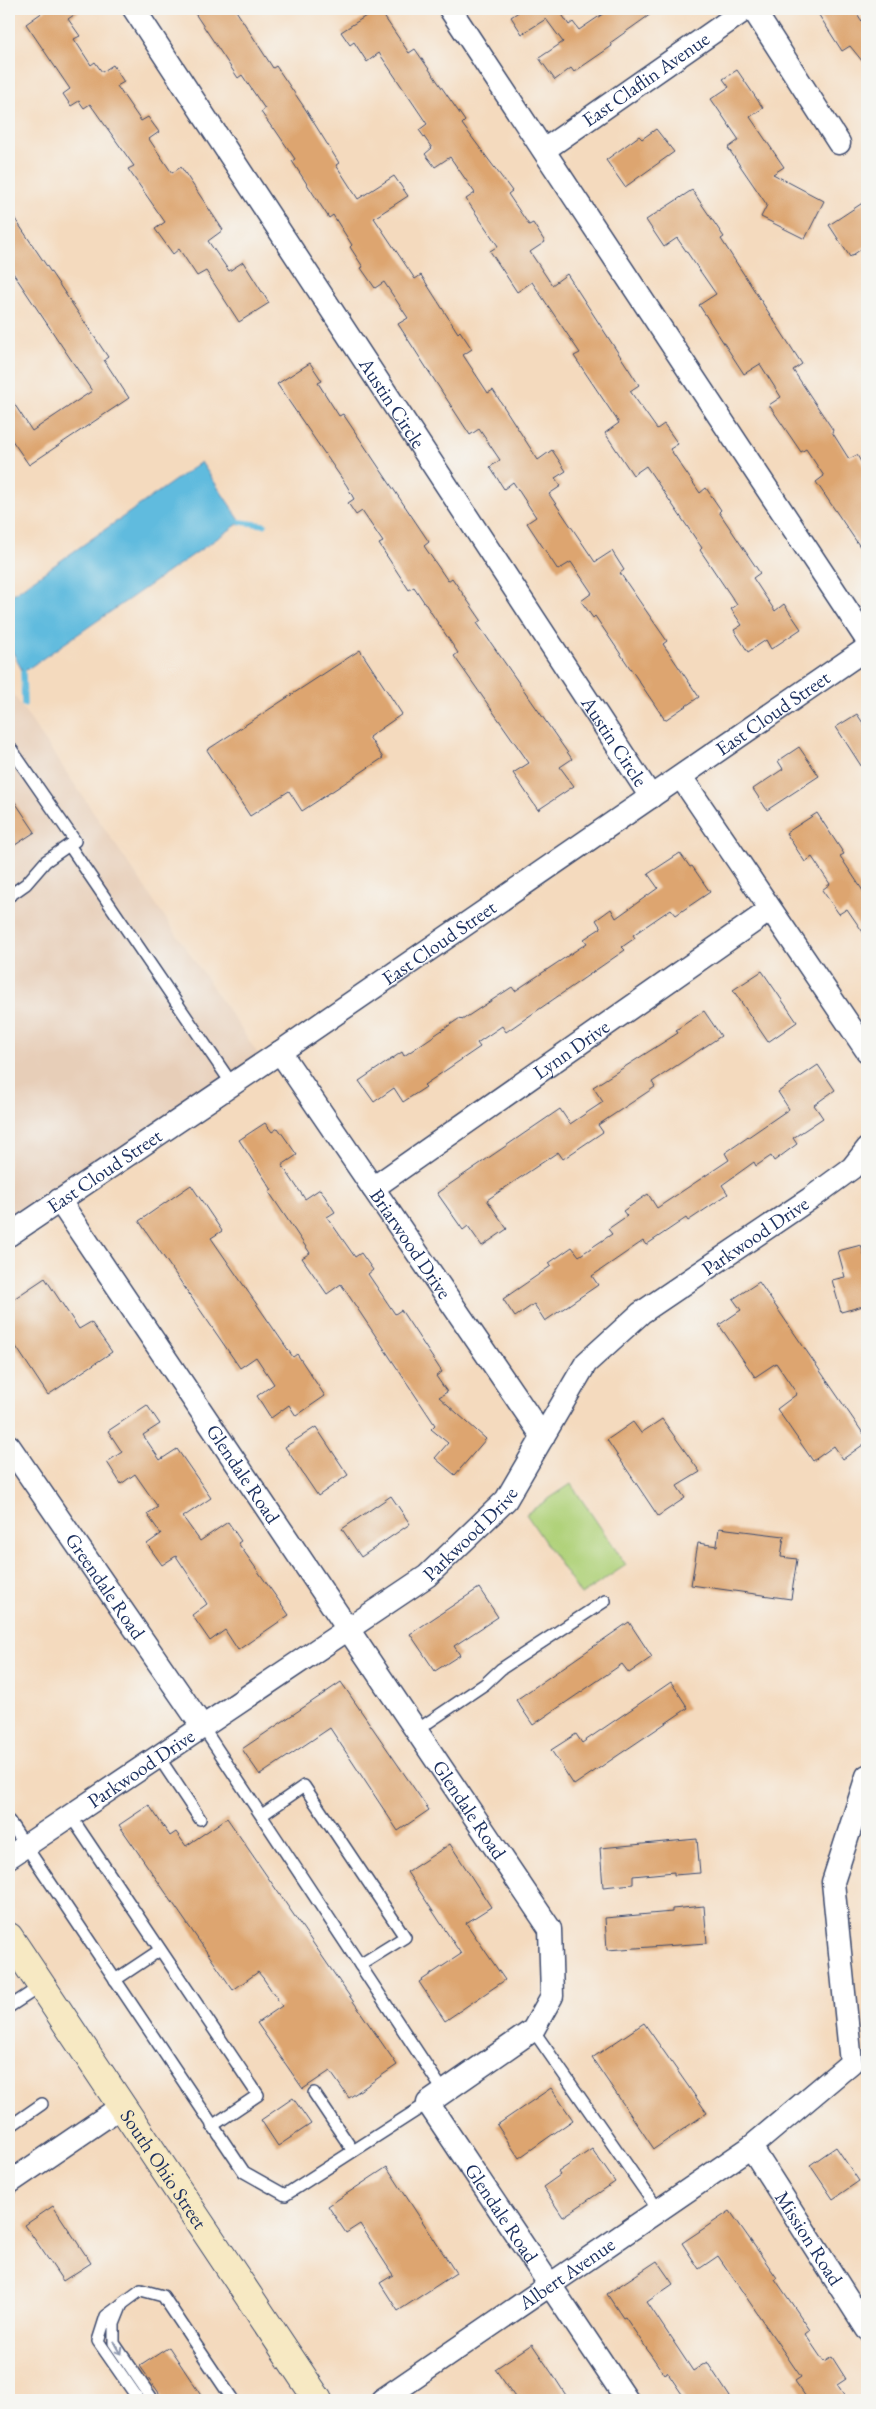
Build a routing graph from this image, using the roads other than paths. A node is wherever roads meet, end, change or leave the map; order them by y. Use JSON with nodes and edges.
{"nodes":[{"id":1,"x":134,"y":9,"type":"edge"},
{"id":2,"x":450,"y":9,"type":"edge"},
{"id":3,"x":746,"y":9,"type":"edge"},
{"id":4,"x":753,"y":9,"type":"edge"},
{"id":5,"x":839,"y":143,"type":"dead end"},
{"id":6,"x":544,"y":150,"type":"junction"},
{"id":7,"x":867,"y":640,"type":"edge"},
{"id":8,"x":867,"y":648,"type":"edge"},
{"id":9,"x":9,"y":746,"type":"edge"},
{"id":10,"x":681,"y":777,"type":"junction"},
{"id":11,"x":651,"y":797,"type":"junction"},
{"id":12,"x":68,"y":846,"type":"junction"},
{"id":13,"x":9,"y":896,"type":"edge"},
{"id":14,"x":770,"y":910,"type":"junction"},
{"id":15,"x":867,"y":1051,"type":"edge"},
{"id":16,"x":280,"y":1052,"type":"junction"},
{"id":17,"x":232,"y":1084,"type":"junction"},
{"id":18,"x":867,"y":1149,"type":"edge"},
{"id":19,"x":373,"y":1188,"type":"junction"},
{"id":20,"x":59,"y":1200,"type":"junction"},
{"id":21,"x":9,"y":1235,"type":"edge"},
{"id":22,"x":543,"y":1437,"type":"junction"},
{"id":23,"x":9,"y":1446,"type":"edge"},
{"id":24,"x":604,"y":1601,"type":"dead end"},
{"id":25,"x":348,"y":1628,"type":"junction"},
{"id":26,"x":202,"y":1726,"type":"junction"},
{"id":27,"x":417,"y":1730,"type":"junction"},
{"id":28,"x":158,"y":1756,"type":"junction"},
{"id":29,"x":867,"y":1776,"type":"edge"},
{"id":30,"x":262,"y":1815,"type":"junction"},
{"id":31,"x":70,"y":1816,"type":"junction"},
{"id":32,"x":200,"y":1819,"type":"dead end"},
{"id":33,"x":9,"y":1821,"type":"edge"},
{"id":34,"x":17,"y":1851,"type":"edge"},
{"id":35,"x":9,"y":1937,"type":"edge"},
{"id":36,"x":160,"y":1950,"type":"junction"},
{"id":37,"x":360,"y":1965,"type":"junction"},
{"id":38,"x":115,"y":1980,"type":"junction"},
{"id":39,"x":41,"y":1986,"type":"junction"},
{"id":40,"x":9,"y":2007,"type":"edge"},
{"id":41,"x":533,"y":2030,"type":"junction"},
{"id":42,"x":314,"y":2093,"type":"dead end"},
{"id":43,"x":436,"y":2097,"type":"junction"},
{"id":44,"x":42,"y":2104,"type":"dead end"},
{"id":45,"x":122,"y":2106,"type":"junction"},
{"id":46,"x":212,"y":2126,"type":"junction"},
{"id":47,"x":9,"y":2127,"type":"edge"},
{"id":48,"x":751,"y":2147,"type":"junction"},
{"id":49,"x":353,"y":2151,"type":"junction"},
{"id":50,"x":9,"y":2183,"type":"edge"},
{"id":51,"x":659,"y":2211,"type":"junction"},
{"id":52,"x":550,"y":2286,"type":"junction"},
{"id":53,"x":122,"y":2302,"type":"junction"},
{"id":54,"x":867,"y":2329,"type":"edge"},
{"id":55,"x":139,"y":2400,"type":"edge"},
{"id":56,"x":153,"y":2400,"type":"edge"},
{"id":57,"x":233,"y":2400,"type":"edge"},
{"id":58,"x":318,"y":2400,"type":"edge"},
{"id":59,"x":382,"y":2400,"type":"edge"},
{"id":60,"x":627,"y":2400,"type":"edge"}],
"edges":[{"from":1,"to":11,"type":"street","name":"Austin Circle"},
{"from":2,"to":6,"type":"street"},
{"from":3,"to":6,"type":"street","name":"East Claflin Avenue"},
{"from":4,"to":5,"type":"street"},
{"from":6,"to":7,"type":"street"},
{"from":8,"to":10,"type":"street","name":"East Cloud Street"},
{"from":9,"to":12,"type":"lane"},
{"from":10,"to":11,"type":"street","name":"East Cloud Street"},
{"from":10,"to":14,"type":"street"},
{"from":11,"to":16,"type":"street","name":"East Cloud Street"},
{"from":12,"to":13,"type":"lane"},
{"from":12,"to":17,"type":"lane"},
{"from":14,"to":15,"type":"street"},
{"from":14,"to":19,"type":"street","name":"Lynn Drive"},
{"from":16,"to":17,"type":"street","name":"East Cloud Street"},
{"from":16,"to":19,"type":"street","name":"Briarwood Drive"},
{"from":17,"to":20,"type":"street","name":"East Cloud Street"},
{"from":18,"to":22,"type":"street","name":"Parkwood Drive"},
{"from":19,"to":22,"type":"street","name":"Briarwood Drive"},
{"from":20,"to":21,"type":"street","name":"East Cloud Street"},
{"from":20,"to":25,"type":"street","name":"Glendale Road"},
{"from":22,"to":25,"type":"street","name":"Parkwood Drive"},
{"from":23,"to":26,"type":"street","name":"Greendale Road"},
{"from":24,"to":27,"type":"lane"},
{"from":25,"to":26,"type":"street","name":"Parkwood Drive"},
{"from":25,"to":27,"type":"street","name":"Glendale Road"},
{"from":26,"to":28,"type":"street","name":"Parkwood Drive"},
{"from":26,"to":30,"type":"lane"},
{"from":27,"to":41,"type":"street","name":"Glendale Road"},
{"from":28,"to":31,"type":"street","name":"Parkwood Drive"},
{"from":28,"to":32,"type":"lane"},
{"from":29,"to":48,"type":"street","name":"Albert Avenue"},
{"from":30,"to":37,"type":"lane"},
{"from":30,"to":37,"type":"lane"},
{"from":31,"to":34,"type":"street","name":"Parkwood Drive"},
{"from":31,"to":36,"type":"lane"},
{"from":33,"to":34,"type":"lane"},
{"from":34,"to":38,"type":"lane"},
{"from":35,"to":39,"type":"main road","name":"South Ohio Street"},
{"from":36,"to":38,"type":"lane"},
{"from":36,"to":46,"type":"lane"},
{"from":37,"to":43,"type":"lane"},
{"from":38,"to":46,"type":"lane"},
{"from":39,"to":40,"type":"lane"},
{"from":39,"to":45,"type":"main road","name":"South Ohio Street"},
{"from":41,"to":43,"type":"street","name":"Glendale Road"},
{"from":41,"to":51,"type":"lane"},
{"from":42,"to":49,"type":"lane"},
{"from":43,"to":49,"type":"lane"},
{"from":43,"to":52,"type":"street","name":"Glendale Road"},
{"from":44,"to":47,"type":"lane"},
{"from":45,"to":50,"type":"street"},
{"from":45,"to":58,"type":"main road","name":"South Ohio Street"},
{"from":46,"to":49,"type":"lane"},
{"from":48,"to":51,"type":"street","name":"Albert Avenue"},
{"from":48,"to":54,"type":"street","name":"Mission Road"},
{"from":51,"to":52,"type":"street","name":"Albert Avenue"},
{"from":52,"to":59,"type":"street","name":"Albert Avenue"},
{"from":52,"to":60,"type":"street","name":"Glendale Road"},
{"from":53,"to":55,"type":"lane"},
{"from":53,"to":56,"type":"lane","one_way":true},
{"from":53,"to":57,"type":"lane"}]}
